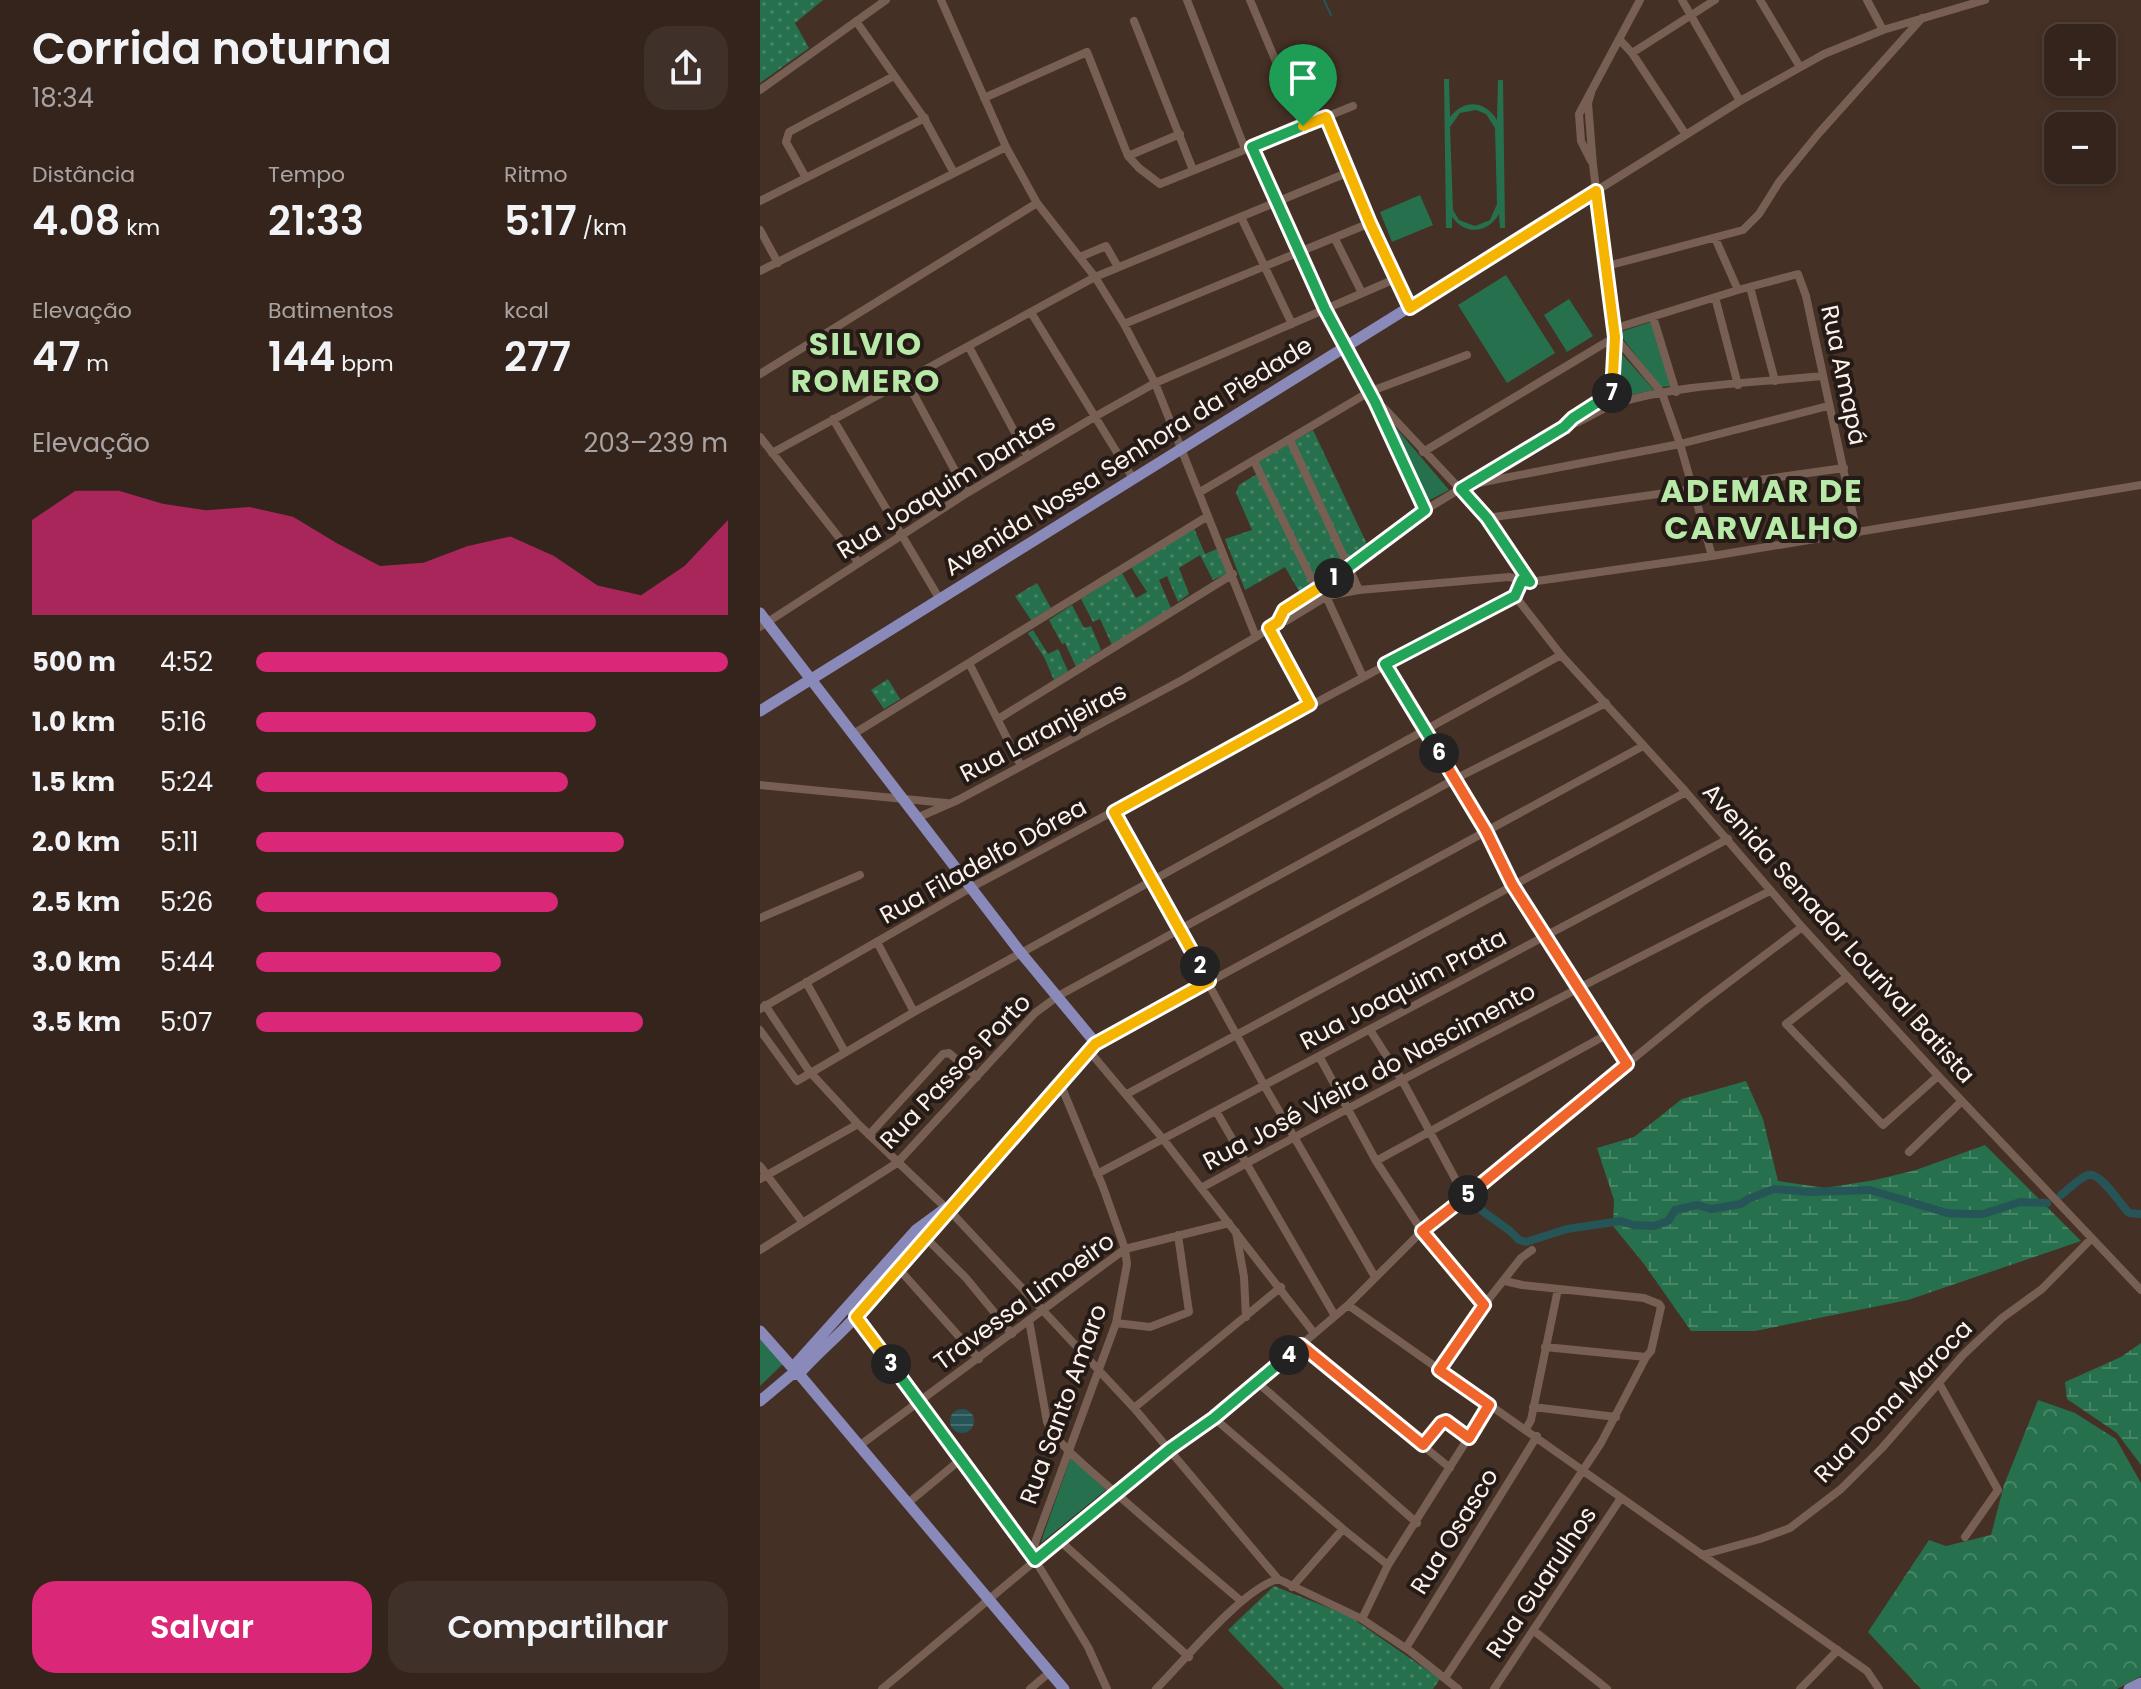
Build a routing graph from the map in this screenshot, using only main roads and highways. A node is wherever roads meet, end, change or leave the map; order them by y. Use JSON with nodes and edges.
{"nodes":[{"id":1,"x":1596,"y":191,"type":"road end"},
{"id":2,"x":762,"y":620,"type":"edge"},
{"id":3,"x":809,"y":679,"type":"junction"},
{"id":4,"x":760,"y":711,"type":"edge"},
{"id":5,"x":936,"y":1219,"type":"junction"},
{"id":6,"x":894,"y":1263,"type":"junction"},
{"id":7,"x":760,"y":1331,"type":"edge"},
{"id":8,"x":795,"y":1371,"type":"junction"},
{"id":9,"x":760,"y":1401,"type":"edge"},
{"id":10,"x":2141,"y":1683,"type":"edge"},
{"id":11,"x":1064,"y":1689,"type":"edge"},
{"id":12,"x":2129,"y":1689,"type":"edge"}],
"edges":[{"from":1,"to":3,"type":"main road","name":"Avenida Nossa Senhora da Piedade"},
{"from":2,"to":3,"type":"main road"},
{"from":3,"to":4,"type":"main road","name":"Avenida Nossa Senhora da Piedade"},
{"from":3,"to":5,"type":"main road"},
{"from":5,"to":6,"type":"main road"},
{"from":5,"to":6,"type":"main road"},
{"from":6,"to":8,"type":"main road"},
{"from":7,"to":8,"type":"main road"},
{"from":8,"to":9,"type":"main road"},
{"from":8,"to":11,"type":"main road"},
{"from":10,"to":12,"type":"main road"}]}
